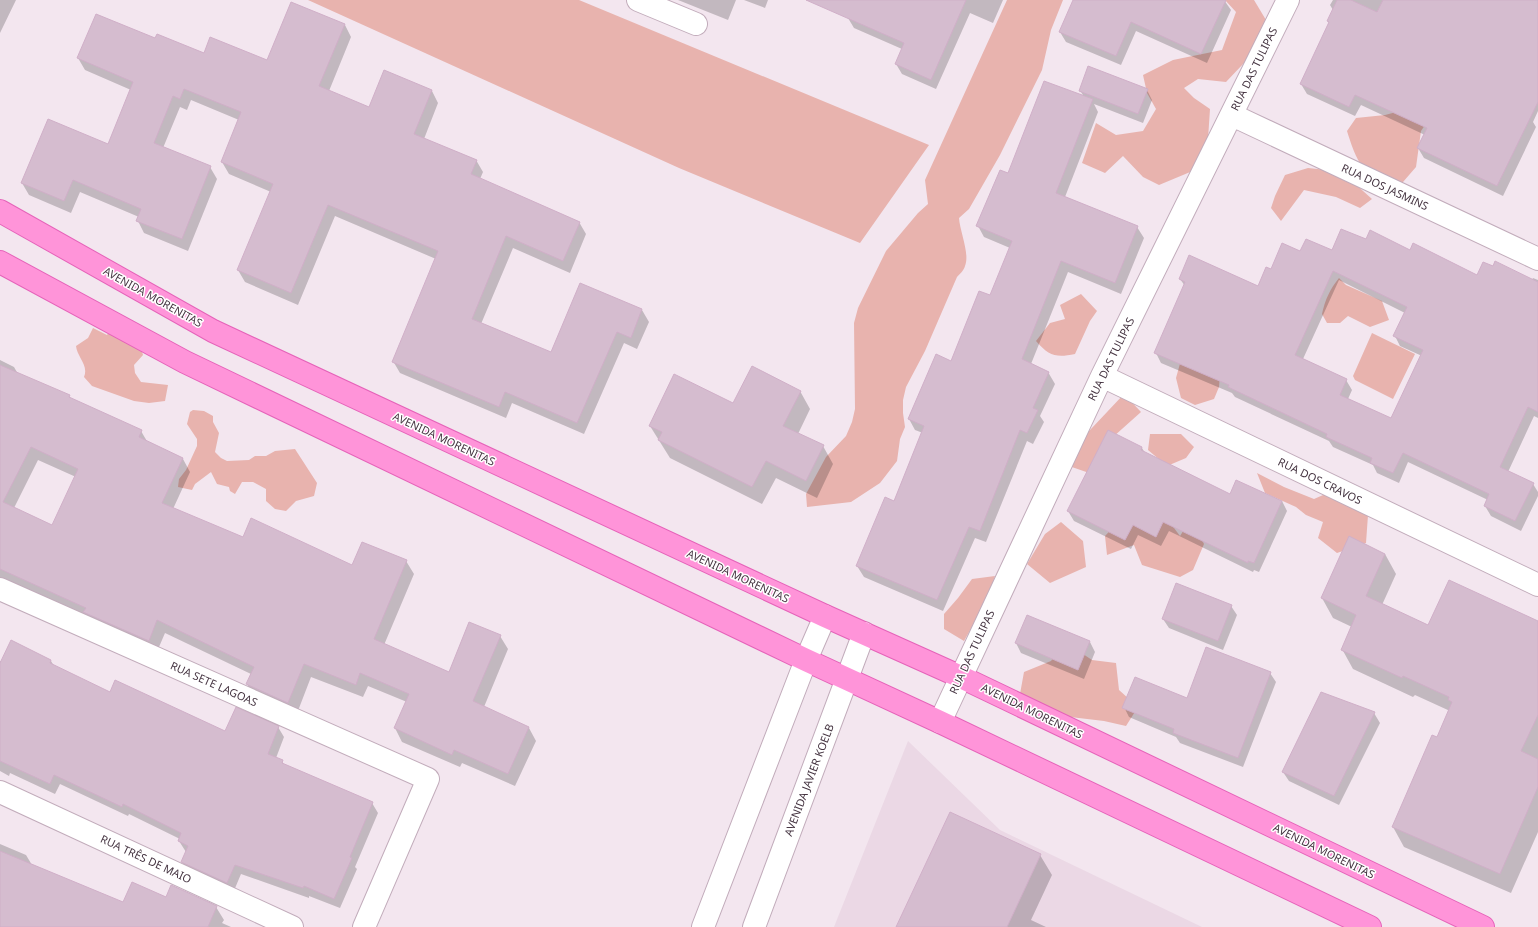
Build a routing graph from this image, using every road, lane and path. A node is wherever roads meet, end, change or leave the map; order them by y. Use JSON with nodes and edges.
{"nodes":[{"id":1,"x":638,"y":0,"type":"edge"},
{"id":2,"x":1288,"y":0,"type":"edge"},
{"id":3,"x":696,"y":24,"type":"dead end"},
{"id":4,"x":1232,"y":114,"type":"junction"},
{"id":5,"x":0,"y":211,"type":"edge"},
{"id":6,"x":1538,"y":259,"type":"edge"},
{"id":7,"x":0,"y":262,"type":"edge"},
{"id":8,"x":1102,"y":376,"type":"junction"},
{"id":9,"x":1538,"y":585,"type":"edge"},
{"id":10,"x":0,"y":589,"type":"edge"},
{"id":11,"x":825,"y":616,"type":"junction"},
{"id":12,"x":864,"y":633,"type":"junction"},
{"id":13,"x":806,"y":660,"type":"junction"},
{"id":14,"x":961,"y":677,"type":"junction"},
{"id":15,"x":847,"y":679,"type":"junction"},
{"id":16,"x":940,"y":722,"type":"junction"},
{"id":17,"x":0,"y":792,"type":"edge"},
{"id":18,"x":292,"y":927,"type":"edge"},
{"id":19,"x":364,"y":927,"type":"edge"},
{"id":20,"x":703,"y":927,"type":"edge"},
{"id":21,"x":754,"y":927,"type":"edge"},
{"id":22,"x":1370,"y":927,"type":"edge"},
{"id":23,"x":1483,"y":927,"type":"edge"}],
"edges":[{"from":1,"to":3,"type":"street"},
{"from":2,"to":4,"type":"street","name":"RUA DAS TULIPAS"},
{"from":4,"to":6,"type":"street","name":"RUA DOS JASMINS"},
{"from":4,"to":8,"type":"street","name":"RUA DAS TULIPAS"},
{"from":5,"to":11,"type":"main road","name":"AVENIDA MORENITAS"},
{"from":7,"to":13,"type":"main road"},
{"from":8,"to":9,"type":"street","name":"RUA DOS CRAVOS"},
{"from":8,"to":14,"type":"street","name":"RUA DAS TULIPAS"},
{"from":10,"to":19,"type":"street","name":"RUA SETE LAGOAS"},
{"from":11,"to":12,"type":"main road","name":"AVENIDA MORENITAS"},
{"from":11,"to":13,"type":"street"},
{"from":12,"to":14,"type":"main road","name":"AVENIDA MORENITAS"},
{"from":12,"to":15,"type":"street","name":"AVENIDA JAVIER KOELB"},
{"from":13,"to":15,"type":"main road"},
{"from":13,"to":20,"type":"street"},
{"from":14,"to":16,"type":"street","name":"RUA DAS TULIPAS"},
{"from":14,"to":23,"type":"main road","name":"AVENIDA MORENITAS"},
{"from":15,"to":16,"type":"main road"},
{"from":15,"to":21,"type":"street","name":"AVENIDA JAVIER KOELB"},
{"from":16,"to":22,"type":"main road"},
{"from":17,"to":18,"type":"street","name":"RUA TRÊS DE MAIO"}]}
